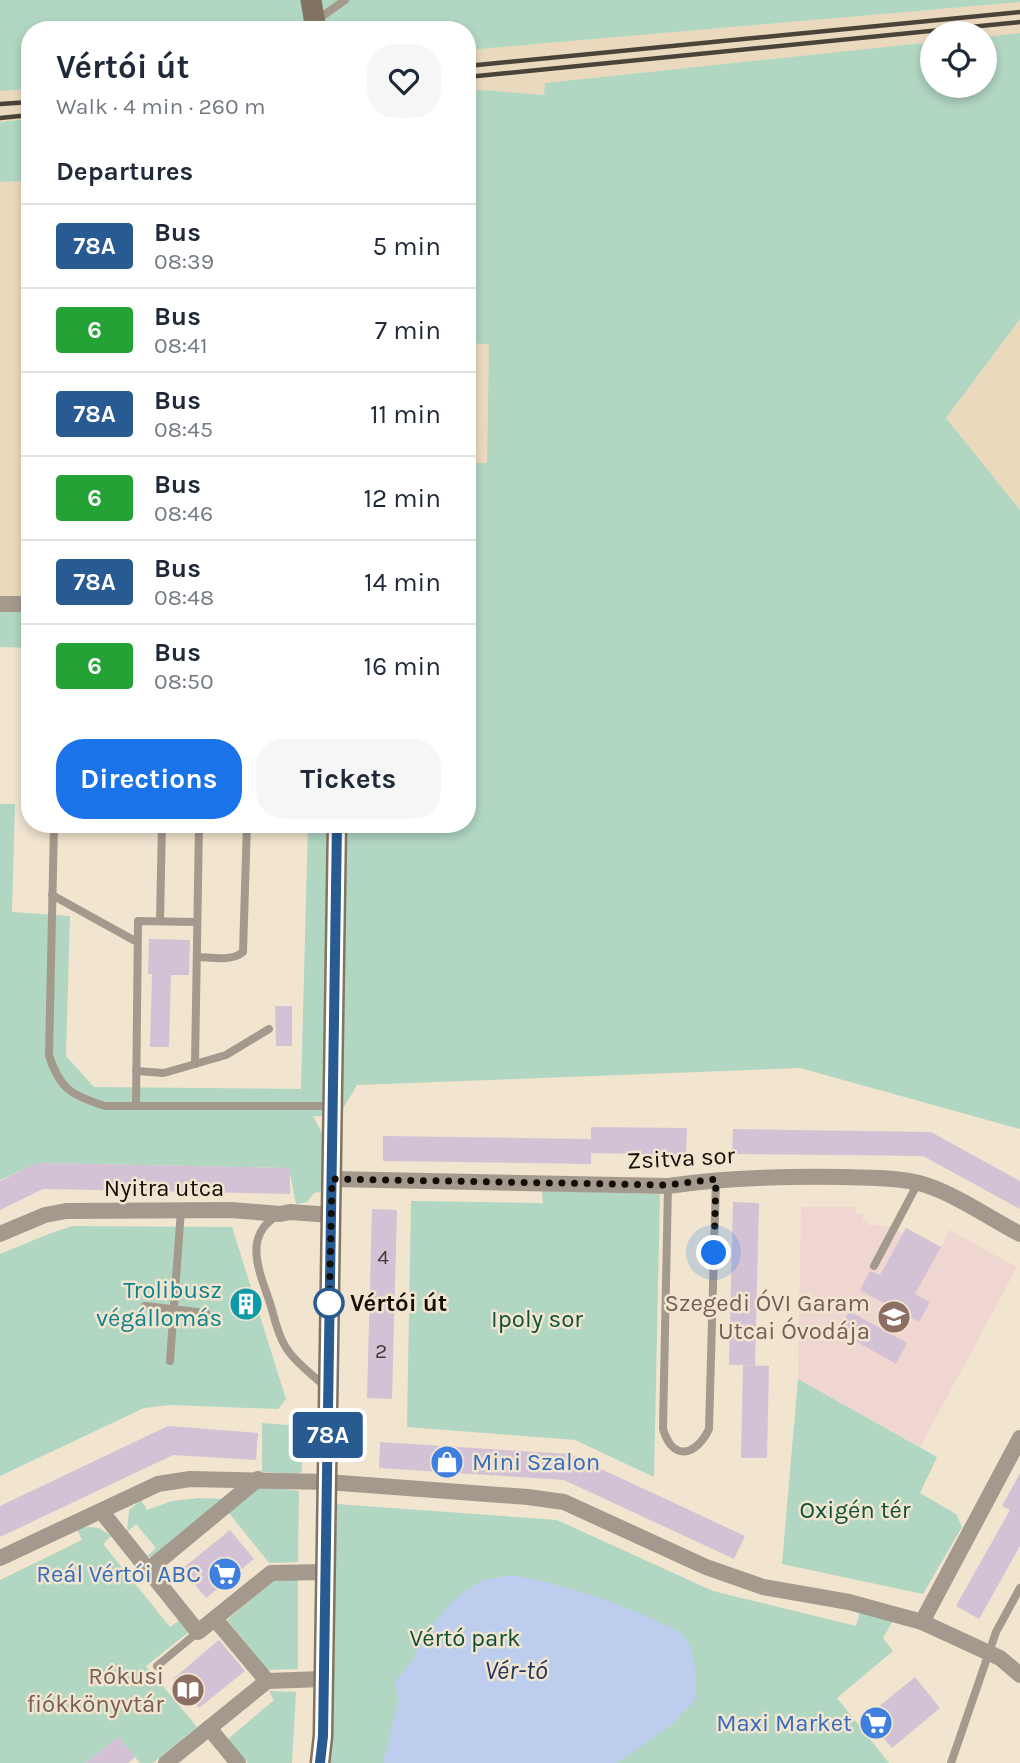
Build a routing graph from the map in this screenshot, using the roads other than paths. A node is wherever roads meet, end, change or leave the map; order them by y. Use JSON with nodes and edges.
{"nodes":[{"id":1,"x":311,"y":0,"type":"edge"},
{"id":2,"x":345,"y":0,"type":"edge"},
{"id":3,"x":314,"y":21,"type":"edge"},
{"id":4,"x":321,"y":21,"type":"edge"},
{"id":5,"x":0,"y":604,"type":"edge"},
{"id":6,"x":21,"y":604,"type":"edge"},
{"id":7,"x":54,"y":833,"type":"edge"},
{"id":8,"x":162,"y":833,"type":"edge"},
{"id":9,"x":198,"y":833,"type":"edge"},
{"id":10,"x":247,"y":833,"type":"edge"},
{"id":11,"x":337,"y":833,"type":"edge"},
{"id":12,"x":52,"y":895,"type":"junction"},
{"id":13,"x":160,"y":921,"type":"junction"},
{"id":14,"x":196,"y":922,"type":"junction"},
{"id":15,"x":137,"y":942,"type":"junction"},
{"id":16,"x":197,"y":957,"type":"junction"},
{"id":17,"x":270,"y":1029,"type":"dead end"},
{"id":18,"x":195,"y":1064,"type":"junction"},
{"id":19,"x":136,"y":1071,"type":"junction"},
{"id":20,"x":136,"y":1106,"type":"junction"},
{"id":21,"x":334,"y":1106,"type":"junction"},
{"id":22,"x":332,"y":1179,"type":"junction"},
{"id":23,"x":716,"y":1179,"type":"junction"},
{"id":24,"x":918,"y":1183,"type":"junction"},
{"id":25,"x":668,"y":1185,"type":"junction"},
{"id":26,"x":181,"y":1210,"type":"junction"},
{"id":27,"x":279,"y":1214,"type":"junction"},
{"id":28,"x":332,"y":1215,"type":"junction"},
{"id":29,"x":0,"y":1234,"type":"edge"},
{"id":30,"x":1020,"y":1234,"type":"edge"},
{"id":31,"x":874,"y":1266,"type":"dead end"},
{"id":32,"x":145,"y":1306,"type":"dead end"},
{"id":33,"x":174,"y":1309,"type":"junction"},
{"id":34,"x":206,"y":1313,"type":"dead end"},
{"id":35,"x":170,"y":1361,"type":"dead end"},
{"id":36,"x":327,"y":1390,"type":"junction"},
{"id":37,"x":1020,"y":1438,"type":"edge"},
{"id":38,"x":258,"y":1479,"type":"junction"},
{"id":39,"x":327,"y":1482,"type":"junction"},
{"id":40,"x":101,"y":1511,"type":"junction"},
{"id":41,"x":0,"y":1558,"type":"edge"},
{"id":42,"x":148,"y":1570,"type":"junction"},
{"id":43,"x":326,"y":1572,"type":"junction"},
{"id":44,"x":1020,"y":1588,"type":"edge"},
{"id":45,"x":215,"y":1619,"type":"junction"},
{"id":46,"x":922,"y":1622,"type":"junction"},
{"id":47,"x":198,"y":1632,"type":"junction"},
{"id":48,"x":994,"y":1656,"type":"junction"},
{"id":49,"x":1020,"y":1660,"type":"edge"},
{"id":50,"x":157,"y":1666,"type":"dead end"},
{"id":51,"x":1020,"y":1675,"type":"edge"},
{"id":52,"x":324,"y":1679,"type":"junction"},
{"id":53,"x":267,"y":1681,"type":"junction"},
{"id":54,"x":209,"y":1728,"type":"junction"},
{"id":55,"x":166,"y":1763,"type":"edge"},
{"id":56,"x":238,"y":1763,"type":"edge"},
{"id":57,"x":320,"y":1763,"type":"edge"},
{"id":58,"x":951,"y":1763,"type":"edge"}],
"edges":[{"from":1,"to":3,"type":"street"},
{"from":2,"to":4,"type":"lane"},
{"from":5,"to":6,"type":"street"},
{"from":7,"to":12,"type":"lane"},
{"from":8,"to":13,"type":"lane"},
{"from":9,"to":14,"type":"lane"},
{"from":10,"to":16,"type":"lane"},
{"from":11,"to":21,"type":"street"},
{"from":12,"to":15,"type":"lane"},
{"from":12,"to":20,"type":"lane"},
{"from":13,"to":14,"type":"lane"},
{"from":13,"to":15,"type":"lane"},
{"from":14,"to":16,"type":"lane"},
{"from":15,"to":19,"type":"lane"},
{"from":16,"to":18,"type":"lane"},
{"from":17,"to":18,"type":"lane"},
{"from":18,"to":19,"type":"lane"},
{"from":19,"to":20,"type":"lane"},
{"from":20,"to":21,"type":"lane"},
{"from":21,"to":22,"type":"street"},
{"from":22,"to":25,"type":"street","name":"Zsitva sor"},
{"from":22,"to":28,"type":"street"},
{"from":23,"to":24,"type":"street","name":"Zsitva sor"},
{"from":23,"to":25,"type":"street","name":"Zsitva sor"},
{"from":23,"to":25,"type":"lane"},
{"from":24,"to":30,"type":"street","name":"Zsitva sor"},
{"from":24,"to":31,"type":"lane"},
{"from":26,"to":27,"type":"street","name":"Nyitra utca"},
{"from":26,"to":29,"type":"street","name":"Nyitra utca"},
{"from":26,"to":33,"type":"lane"},
{"from":27,"to":28,"type":"street","name":"Nyitra utca"},
{"from":27,"to":36,"type":"lane"},
{"from":28,"to":36,"type":"street"},
{"from":32,"to":33,"type":"lane"},
{"from":33,"to":34,"type":"lane"},
{"from":33,"to":35,"type":"lane"},
{"from":36,"to":39,"type":"street"},
{"from":37,"to":46,"type":"street"},
{"from":38,"to":39,"type":"street"},
{"from":38,"to":40,"type":"street"},
{"from":38,"to":42,"type":"street"},
{"from":39,"to":43,"type":"street"},
{"from":39,"to":46,"type":"street"},
{"from":40,"to":41,"type":"street"},
{"from":40,"to":42,"type":"street"},
{"from":42,"to":47,"type":"street"},
{"from":43,"to":45,"type":"street"},
{"from":43,"to":52,"type":"street"},
{"from":44,"to":48,"type":"lane"},
{"from":45,"to":47,"type":"street"},
{"from":45,"to":53,"type":"street"},
{"from":46,"to":48,"type":"street"},
{"from":47,"to":50,"type":"lane"},
{"from":48,"to":49,"type":"street"},
{"from":48,"to":51,"type":"street"},
{"from":48,"to":58,"type":"lane"},
{"from":52,"to":53,"type":"street"},
{"from":52,"to":57,"type":"street"},
{"from":53,"to":54,"type":"street"},
{"from":54,"to":55,"type":"street"},
{"from":54,"to":56,"type":"street"}]}
